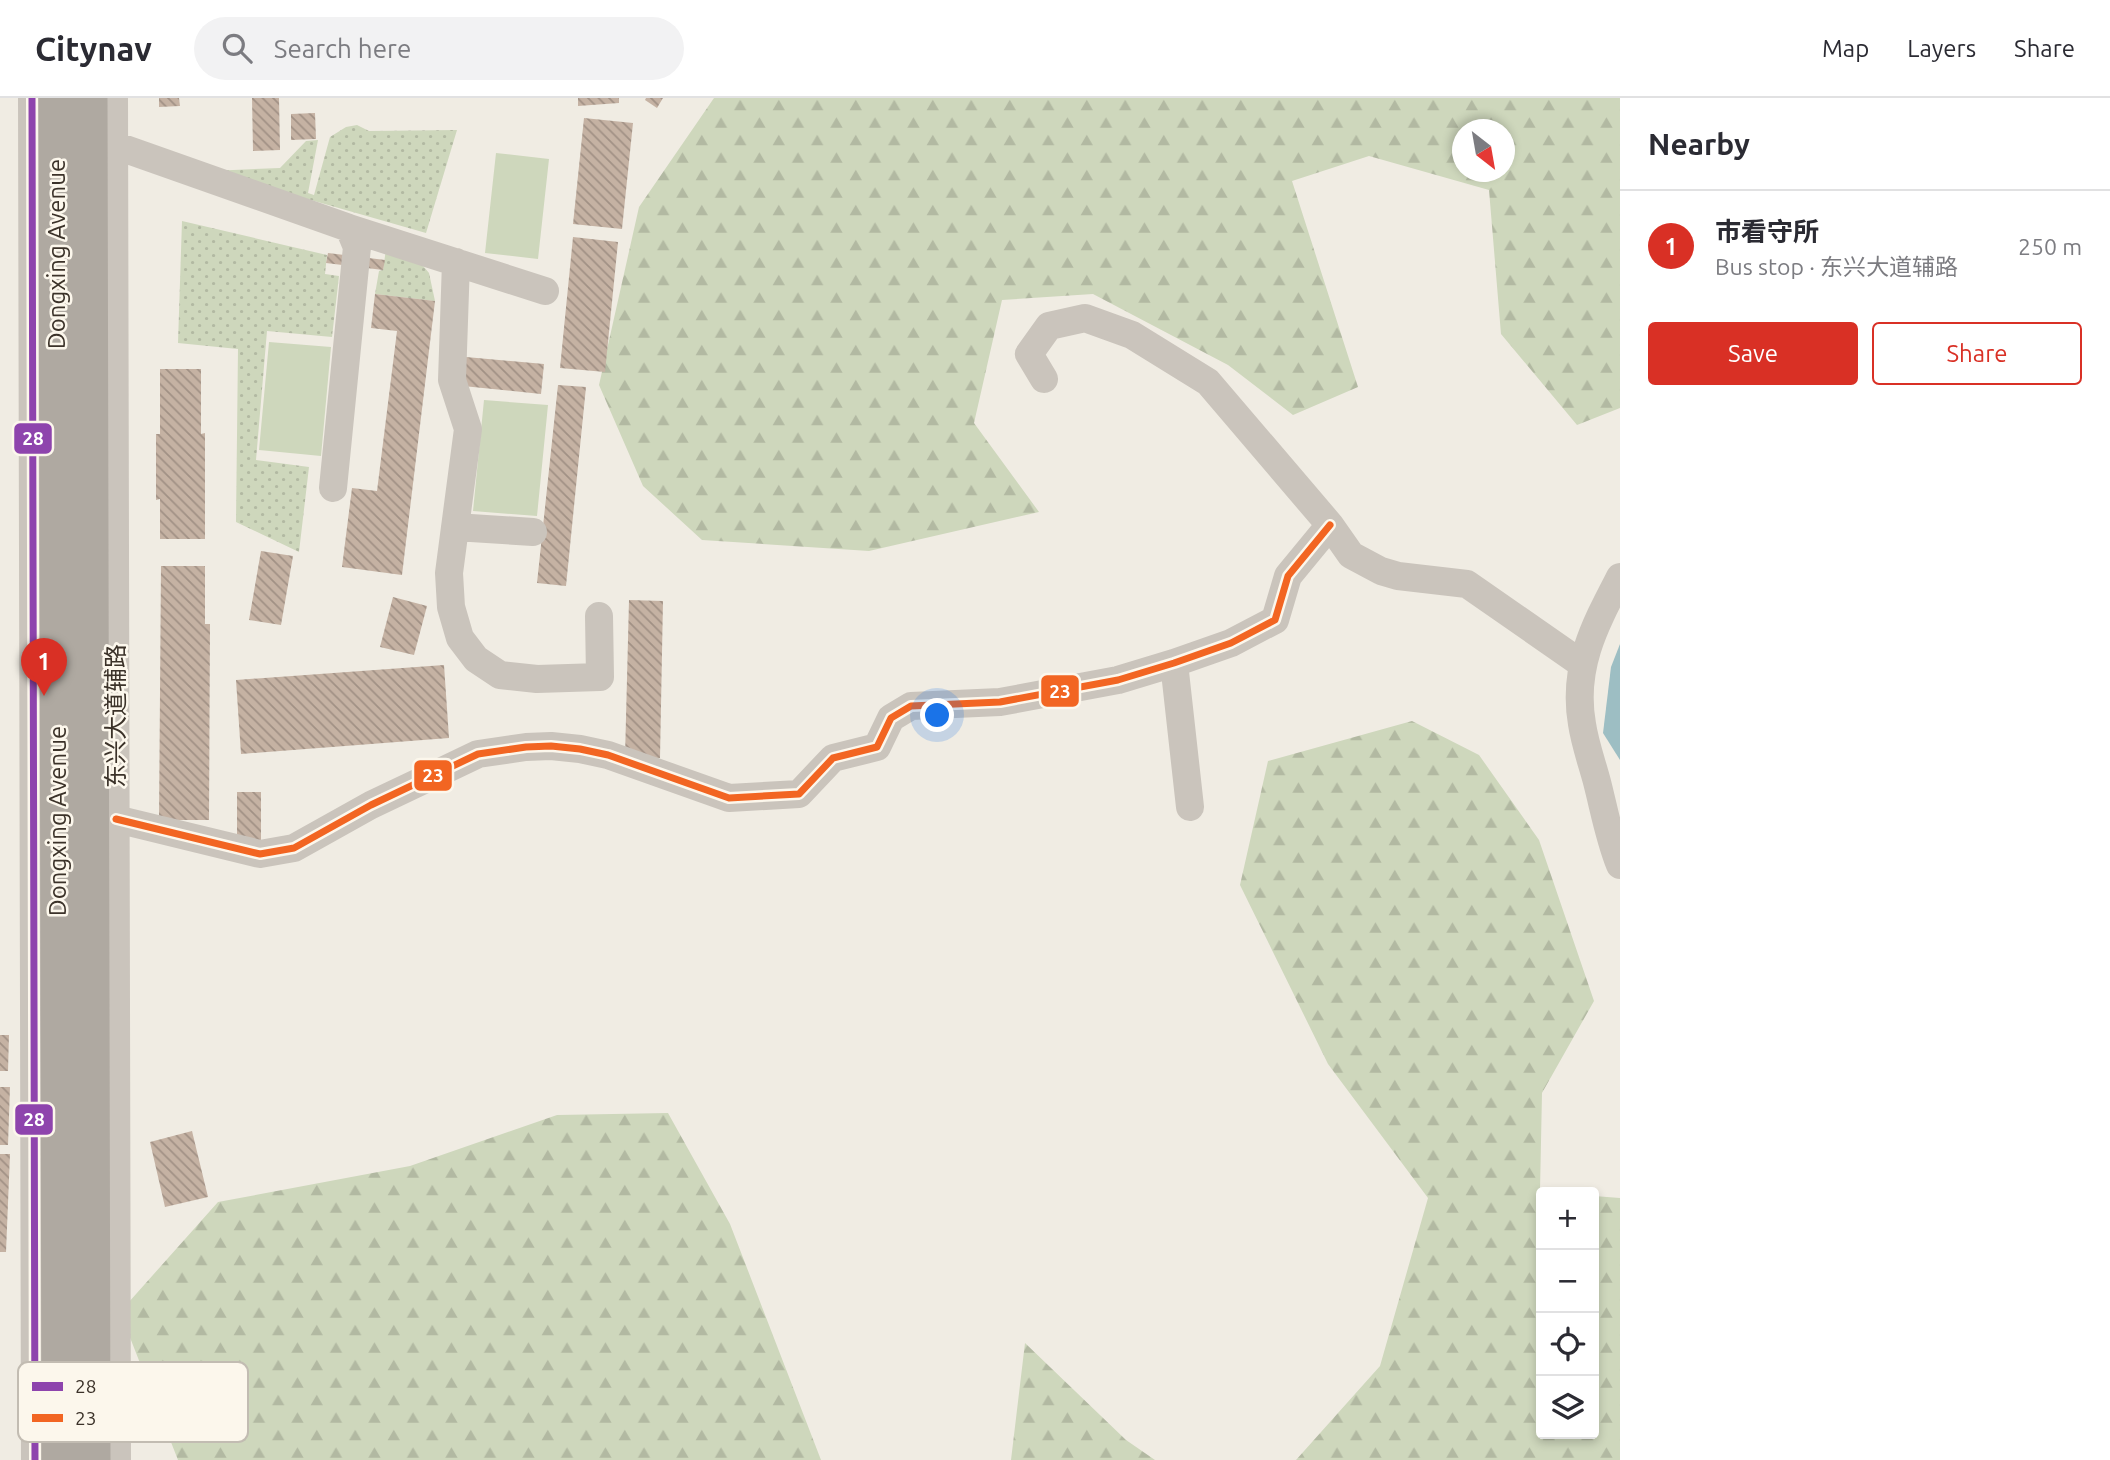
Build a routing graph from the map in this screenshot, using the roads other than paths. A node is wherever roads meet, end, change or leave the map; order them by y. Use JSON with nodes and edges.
{"nodes":[{"id":1,"x":32,"y":98,"type":"edge"},
{"id":2,"x":89,"y":98,"type":"edge"},
{"id":3,"x":114,"y":98,"type":"edge"},
{"id":4,"x":79,"y":129,"type":"edge"},
{"id":5,"x":349,"y":228,"type":"junction"},
{"id":6,"x":456,"y":262,"type":"junction"},
{"id":7,"x":545,"y":291,"type":"dead end"},
{"id":8,"x":45,"y":365,"type":"junction"},
{"id":9,"x":115,"y":368,"type":"junction"},
{"id":10,"x":1044,"y":379,"type":"dead end"},
{"id":11,"x":90,"y":430,"type":"junction"},
{"id":12,"x":333,"y":488,"type":"dead end"},
{"id":13,"x":1330,"y":525,"type":"junction"},
{"id":14,"x":455,"y":527,"type":"junction"},
{"id":15,"x":533,"y":532,"type":"dead end"},
{"id":16,"x":90,"y":571,"type":"junction"},
{"id":17,"x":1620,"y":577,"type":"edge"},
{"id":18,"x":599,"y":616,"type":"dead end"},
{"id":19,"x":115,"y":631,"type":"junction"},
{"id":20,"x":1174,"y":663,"type":"junction"},
{"id":21,"x":1582,"y":664,"type":"junction"},
{"id":22,"x":58,"y":769,"type":"junction"},
{"id":23,"x":1189,"y":807,"type":"dead end"},
{"id":24,"x":33,"y":819,"type":"junction"},
{"id":25,"x":116,"y":819,"type":"junction"},
{"id":26,"x":1620,"y":865,"type":"edge"},
{"id":27,"x":116,"y":922,"type":"junction"},
{"id":28,"x":91,"y":970,"type":"junction"},
{"id":29,"x":59,"y":1082,"type":"junction"},
{"id":30,"x":34,"y":1139,"type":"junction"},
{"id":31,"x":35,"y":1362,"type":"edge"},
{"id":32,"x":60,"y":1362,"type":"edge"},
{"id":33,"x":92,"y":1362,"type":"edge"},
{"id":34,"x":117,"y":1362,"type":"edge"},
{"id":35,"x":35,"y":1442,"type":"edge"},
{"id":36,"x":60,"y":1442,"type":"edge"},
{"id":37,"x":92,"y":1442,"type":"edge"},
{"id":38,"x":117,"y":1442,"type":"edge"},
{"id":39,"x":35,"y":1460,"type":"edge"},
{"id":40,"x":60,"y":1460,"type":"edge"},
{"id":41,"x":92,"y":1460,"type":"edge"},
{"id":42,"x":117,"y":1460,"type":"edge"}],
"edges":[{"from":1,"to":8,"type":"street"},
{"from":2,"to":4,"type":"main road","name":"Dongxing Avenue"},
{"from":3,"to":4,"type":"street","name":"东兴大道辅路"},
{"from":4,"to":5,"type":"street"},
{"from":4,"to":8,"type":"main road","name":"Dongxing Avenue"},
{"from":4,"to":9,"type":"street","name":"东兴大道辅路"},
{"from":4,"to":11,"type":"main road","name":"Dongxing Avenue"},
{"from":5,"to":6,"type":"street"},
{"from":5,"to":12,"type":"street"},
{"from":6,"to":7,"type":"street"},
{"from":6,"to":14,"type":"street"},
{"from":8,"to":22,"type":"main road","name":"Dongxing Avenue"},
{"from":8,"to":24,"type":"street"},
{"from":9,"to":11,"type":"street"},
{"from":9,"to":19,"type":"street","name":"东兴大道辅路"},
{"from":10,"to":13,"type":"street"},
{"from":11,"to":16,"type":"main road","name":"Dongxing Avenue"},
{"from":13,"to":20,"type":"street"},
{"from":13,"to":21,"type":"street"},
{"from":14,"to":15,"type":"street"},
{"from":14,"to":18,"type":"street"},
{"from":16,"to":19,"type":"street"},
{"from":16,"to":28,"type":"main road","name":"Dongxing Avenue"},
{"from":17,"to":21,"type":"street"},
{"from":19,"to":25,"type":"street","name":"东兴大道辅路"},
{"from":20,"to":23,"type":"street"},
{"from":20,"to":25,"type":"street"},
{"from":21,"to":26,"type":"street"},
{"from":22,"to":24,"type":"street"},
{"from":22,"to":29,"type":"main road","name":"Dongxing Avenue"},
{"from":24,"to":30,"type":"street"},
{"from":25,"to":27,"type":"street","name":"东兴大道辅路"},
{"from":27,"to":28,"type":"street"},
{"from":27,"to":34,"type":"street","name":"东兴大道辅路"},
{"from":28,"to":33,"type":"main road","name":"Dongxing Avenue"},
{"from":29,"to":30,"type":"street"},
{"from":29,"to":32,"type":"main road","name":"Dongxing Avenue"},
{"from":30,"to":31,"type":"street"},
{"from":35,"to":39,"type":"street"},
{"from":36,"to":40,"type":"main road","name":"Dongxing Avenue"},
{"from":37,"to":41,"type":"main road","name":"Dongxing Avenue"},
{"from":38,"to":42,"type":"street","name":"东兴大道辅路"}]}
